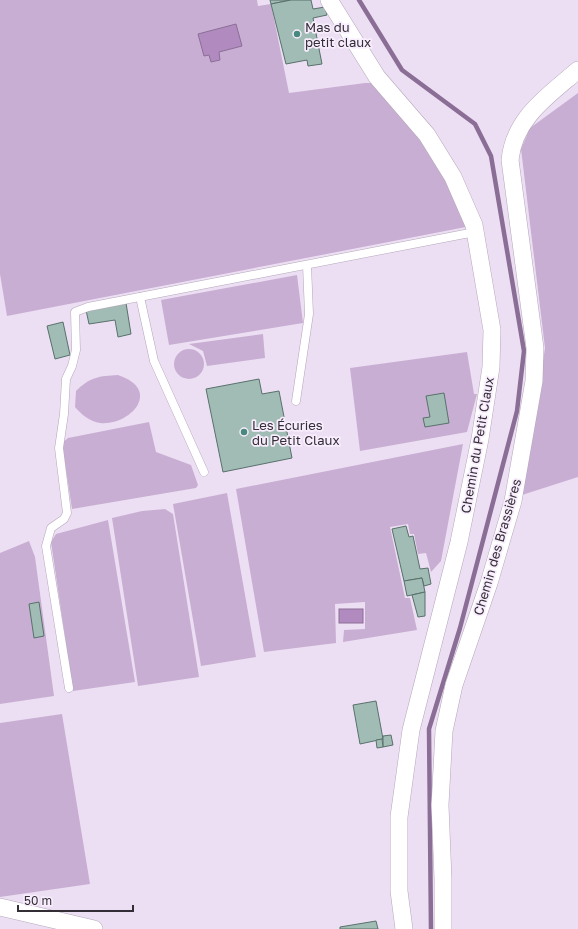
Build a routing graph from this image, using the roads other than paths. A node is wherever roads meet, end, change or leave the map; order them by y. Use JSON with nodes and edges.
{"nodes":[{"id":1,"x":329,"y":0,"type":"edge"},
{"id":2,"x":578,"y":70,"type":"edge"},
{"id":3,"x":475,"y":232,"type":"junction"},
{"id":4,"x":307,"y":265,"type":"junction"},
{"id":5,"x":140,"y":297,"type":"junction"},
{"id":6,"x":296,"y":401,"type":"dead end"},
{"id":7,"x":204,"y":472,"type":"dead end"},
{"id":8,"x":69,"y":688,"type":"dead end"},
{"id":9,"x":0,"y":907,"type":"edge"},
{"id":10,"x":94,"y":929,"type":"edge"},
{"id":11,"x":404,"y":929,"type":"edge"},
{"id":12,"x":443,"y":929,"type":"edge"}],
"edges":[{"from":1,"to":3,"type":"street","name":"Chemin du Petit Claux"},
{"from":2,"to":12,"type":"street","name":"Chemin des Brassières"},
{"from":3,"to":4,"type":"lane"},
{"from":3,"to":11,"type":"street","name":"Chemin du Petit Claux"},
{"from":4,"to":5,"type":"lane"},
{"from":4,"to":6,"type":"lane"},
{"from":5,"to":7,"type":"lane"},
{"from":5,"to":8,"type":"lane"},
{"from":9,"to":10,"type":"street"}]}
